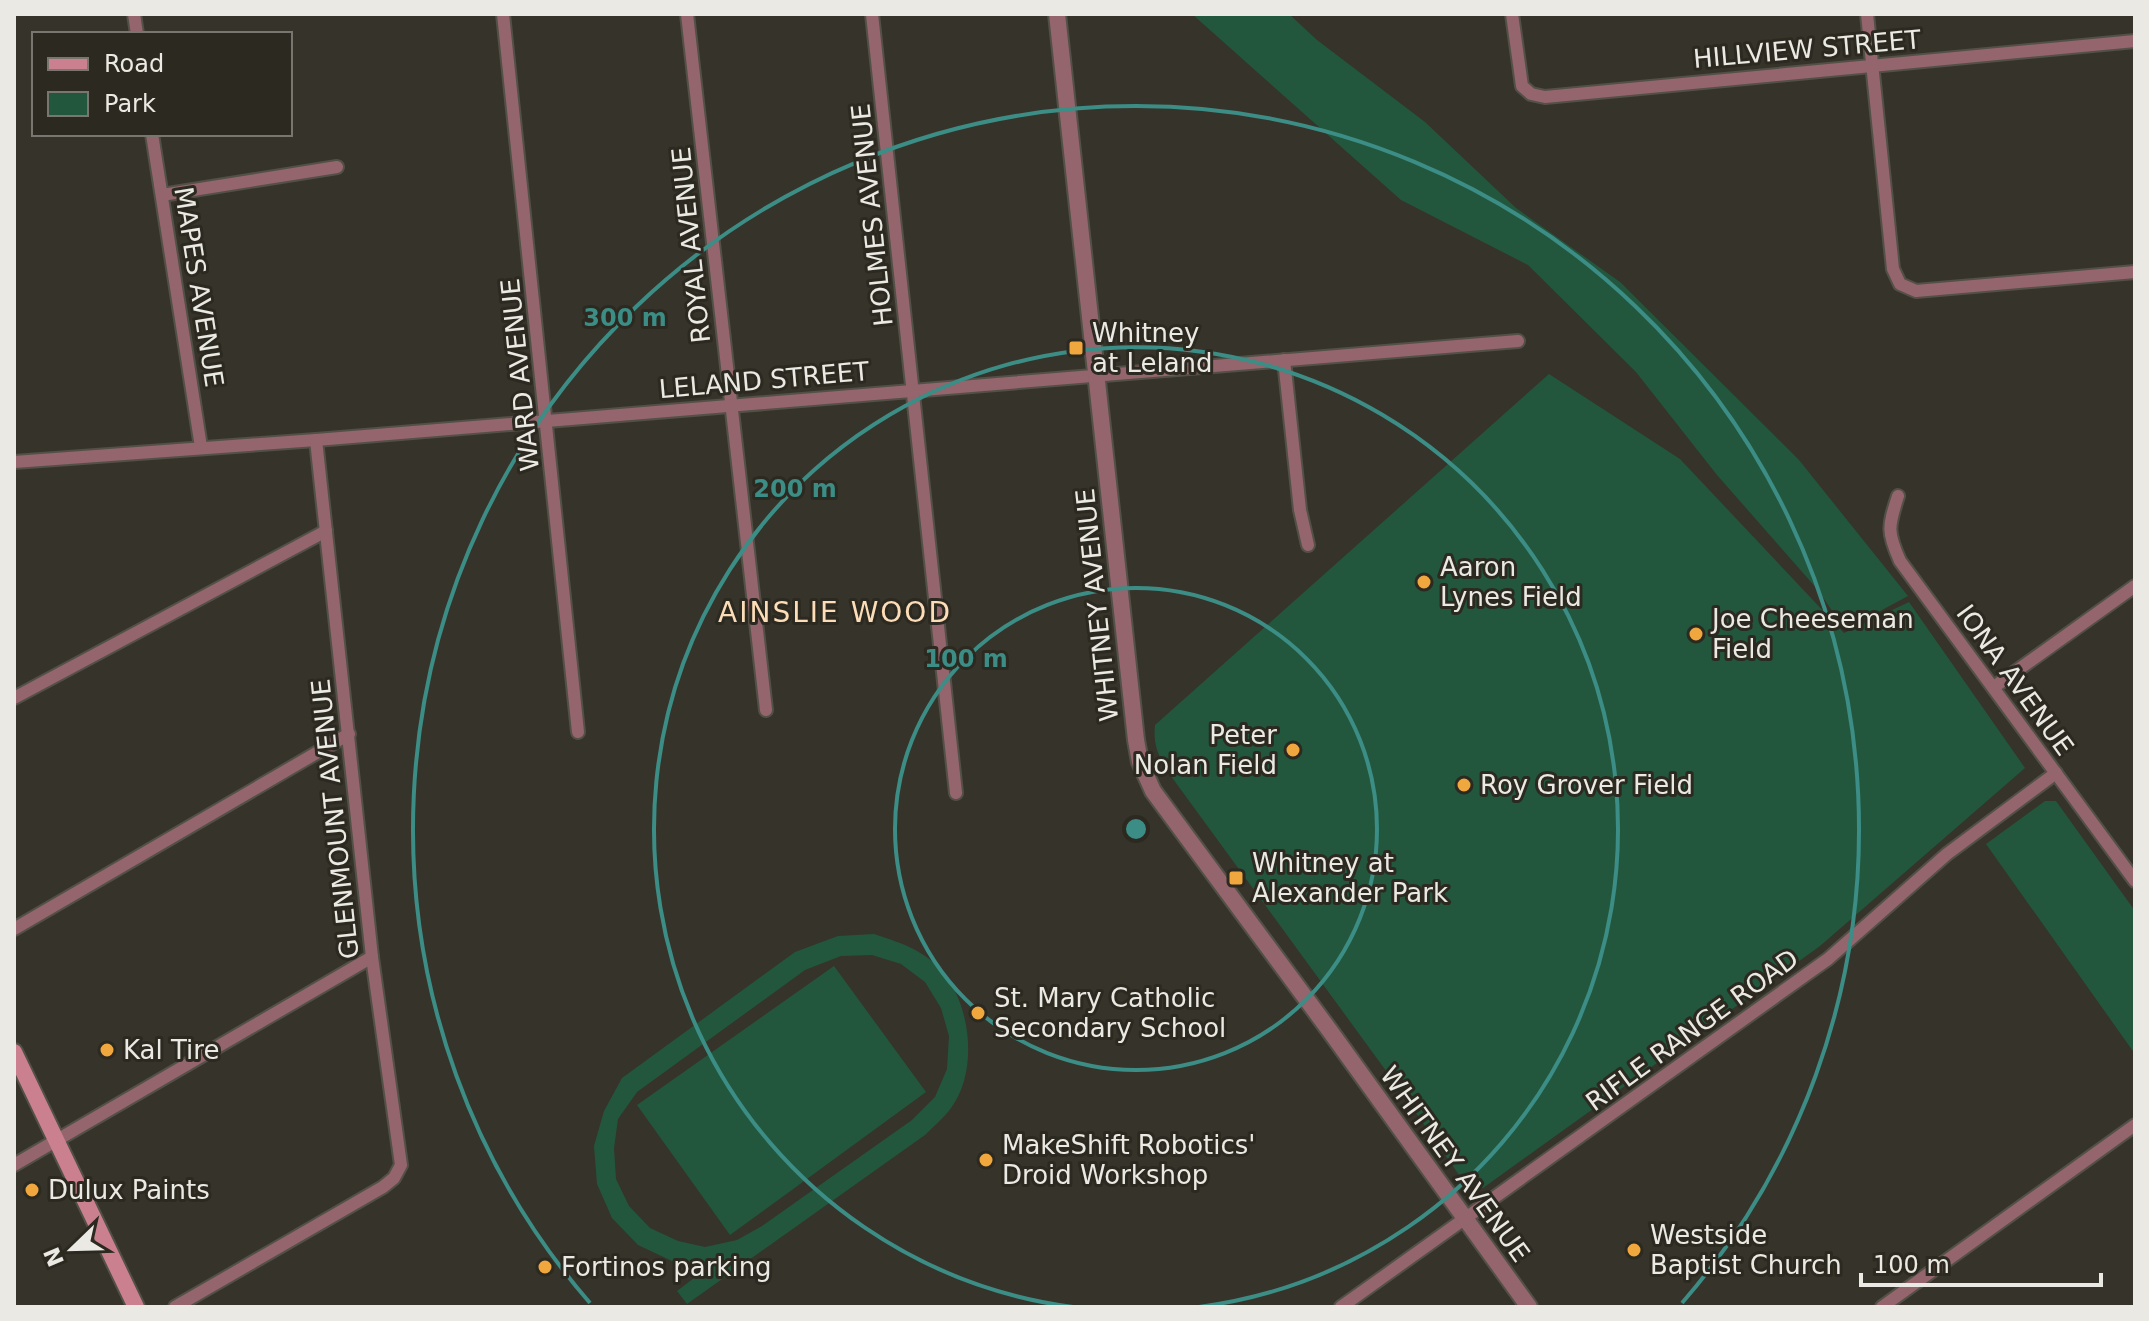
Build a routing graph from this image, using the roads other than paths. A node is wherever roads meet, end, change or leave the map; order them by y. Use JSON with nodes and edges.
{"nodes":[{"id":1,"x":503,"y":14,"type":"edge"},
{"id":2,"x":687,"y":14,"type":"edge"},
{"id":3,"x":872,"y":14,"type":"edge"},
{"id":4,"x":1057,"y":14,"type":"edge"},
{"id":5,"x":1512,"y":14,"type":"edge"},
{"id":6,"x":1867,"y":14,"type":"edge"},
{"id":7,"x":2135,"y":41,"type":"edge"},
{"id":8,"x":1873,"y":65,"type":"junction"},
{"id":9,"x":152,"y":136,"type":"edge"},
{"id":10,"x":337,"y":167,"type":"dead end"},
{"id":11,"x":162,"y":195,"type":"junction"},
{"id":12,"x":2135,"y":272,"type":"edge"},
{"id":13,"x":1518,"y":341,"type":"dead end"},
{"id":14,"x":1284,"y":360,"type":"junction"},
{"id":15,"x":1096,"y":375,"type":"junction"},
{"id":16,"x":913,"y":390,"type":"junction"},
{"id":17,"x":730,"y":405,"type":"junction"},
{"id":18,"x":547,"y":420,"type":"junction"},
{"id":19,"x":316,"y":440,"type":"junction"},
{"id":20,"x":201,"y":447,"type":"junction"},
{"id":21,"x":14,"y":462,"type":"edge"},
{"id":22,"x":1898,"y":496,"type":"dead end"},
{"id":23,"x":326,"y":531,"type":"junction"},
{"id":24,"x":1308,"y":545,"type":"dead end"},
{"id":25,"x":2135,"y":586,"type":"edge"},
{"id":26,"x":1994,"y":687,"type":"junction"},
{"id":27,"x":14,"y":698,"type":"edge"},
{"id":28,"x":766,"y":710,"type":"dead end"},
{"id":29,"x":578,"y":732,"type":"dead end"},
{"id":30,"x":349,"y":734,"type":"junction"},
{"id":31,"x":2056,"y":773,"type":"junction"},
{"id":32,"x":956,"y":793,"type":"dead end"},
{"id":33,"x":2134,"y":878,"type":"edge"},
{"id":34,"x":14,"y":929,"type":"edge"},
{"id":35,"x":372,"y":957,"type":"junction"},
{"id":36,"x":14,"y":1052,"type":"edge"},
{"id":37,"x":2135,"y":1125,"type":"edge"},
{"id":38,"x":56,"y":1140,"type":"junction"},
{"id":39,"x":14,"y":1165,"type":"edge"},
{"id":40,"x":1466,"y":1219,"type":"junction"},
{"id":41,"x":136,"y":1307,"type":"edge"},
{"id":42,"x":175,"y":1307,"type":"edge"},
{"id":43,"x":1341,"y":1307,"type":"edge"},
{"id":44,"x":1529,"y":1307,"type":"edge"},
{"id":45,"x":1882,"y":1307,"type":"edge"}],
"edges":[{"from":1,"to":18,"type":"street","name":"WARD AVENUE"},
{"from":2,"to":17,"type":"street","name":"ROYAL AVENUE"},
{"from":3,"to":16,"type":"street","name":"HOLMES AVENUE"},
{"from":4,"to":15,"type":"street","name":"WHITNEY AVENUE"},
{"from":5,"to":8,"type":"street","name":"HILLVIEW STREET"},
{"from":6,"to":8,"type":"street"},
{"from":7,"to":8,"type":"street","name":"HILLVIEW STREET"},
{"from":8,"to":12,"type":"street"},
{"from":9,"to":11,"type":"street","name":"MAPES AVENUE"},
{"from":10,"to":11,"type":"street"},
{"from":11,"to":20,"type":"street","name":"MAPES AVENUE"},
{"from":13,"to":14,"type":"street","name":"LELAND STREET"},
{"from":14,"to":15,"type":"street","name":"LELAND STREET"},
{"from":14,"to":24,"type":"street"},
{"from":15,"to":16,"type":"street","name":"LELAND STREET"},
{"from":15,"to":40,"type":"street","name":"WHITNEY AVENUE"},
{"from":16,"to":17,"type":"street","name":"LELAND STREET"},
{"from":16,"to":32,"type":"street","name":"HOLMES AVENUE"},
{"from":17,"to":18,"type":"street","name":"LELAND STREET"},
{"from":17,"to":28,"type":"street","name":"ROYAL AVENUE"},
{"from":18,"to":19,"type":"street","name":"LELAND STREET"},
{"from":18,"to":29,"type":"street","name":"WARD AVENUE"},
{"from":19,"to":20,"type":"street","name":"LELAND STREET"},
{"from":19,"to":23,"type":"street","name":"GLENMOUNT AVENUE"},
{"from":20,"to":21,"type":"street","name":"LELAND STREET"},
{"from":22,"to":26,"type":"street","name":"IONA AVENUE"},
{"from":23,"to":27,"type":"street"},
{"from":23,"to":30,"type":"street","name":"GLENMOUNT AVENUE"},
{"from":25,"to":26,"type":"street"},
{"from":26,"to":31,"type":"street","name":"IONA AVENUE"},
{"from":30,"to":34,"type":"street"},
{"from":30,"to":35,"type":"street","name":"GLENMOUNT AVENUE"},
{"from":31,"to":33,"type":"street","name":"IONA AVENUE"},
{"from":31,"to":40,"type":"street","name":"RIFLE RANGE ROAD"},
{"from":35,"to":38,"type":"street"},
{"from":35,"to":42,"type":"street","name":"GLENMOUNT AVENUE"},
{"from":36,"to":38,"type":"main road"},
{"from":37,"to":45,"type":"street"},
{"from":38,"to":39,"type":"street"},
{"from":38,"to":41,"type":"main road"},
{"from":40,"to":43,"type":"street","name":"RIFLE RANGE ROAD"},
{"from":40,"to":44,"type":"street","name":"WHITNEY AVENUE"}]}
